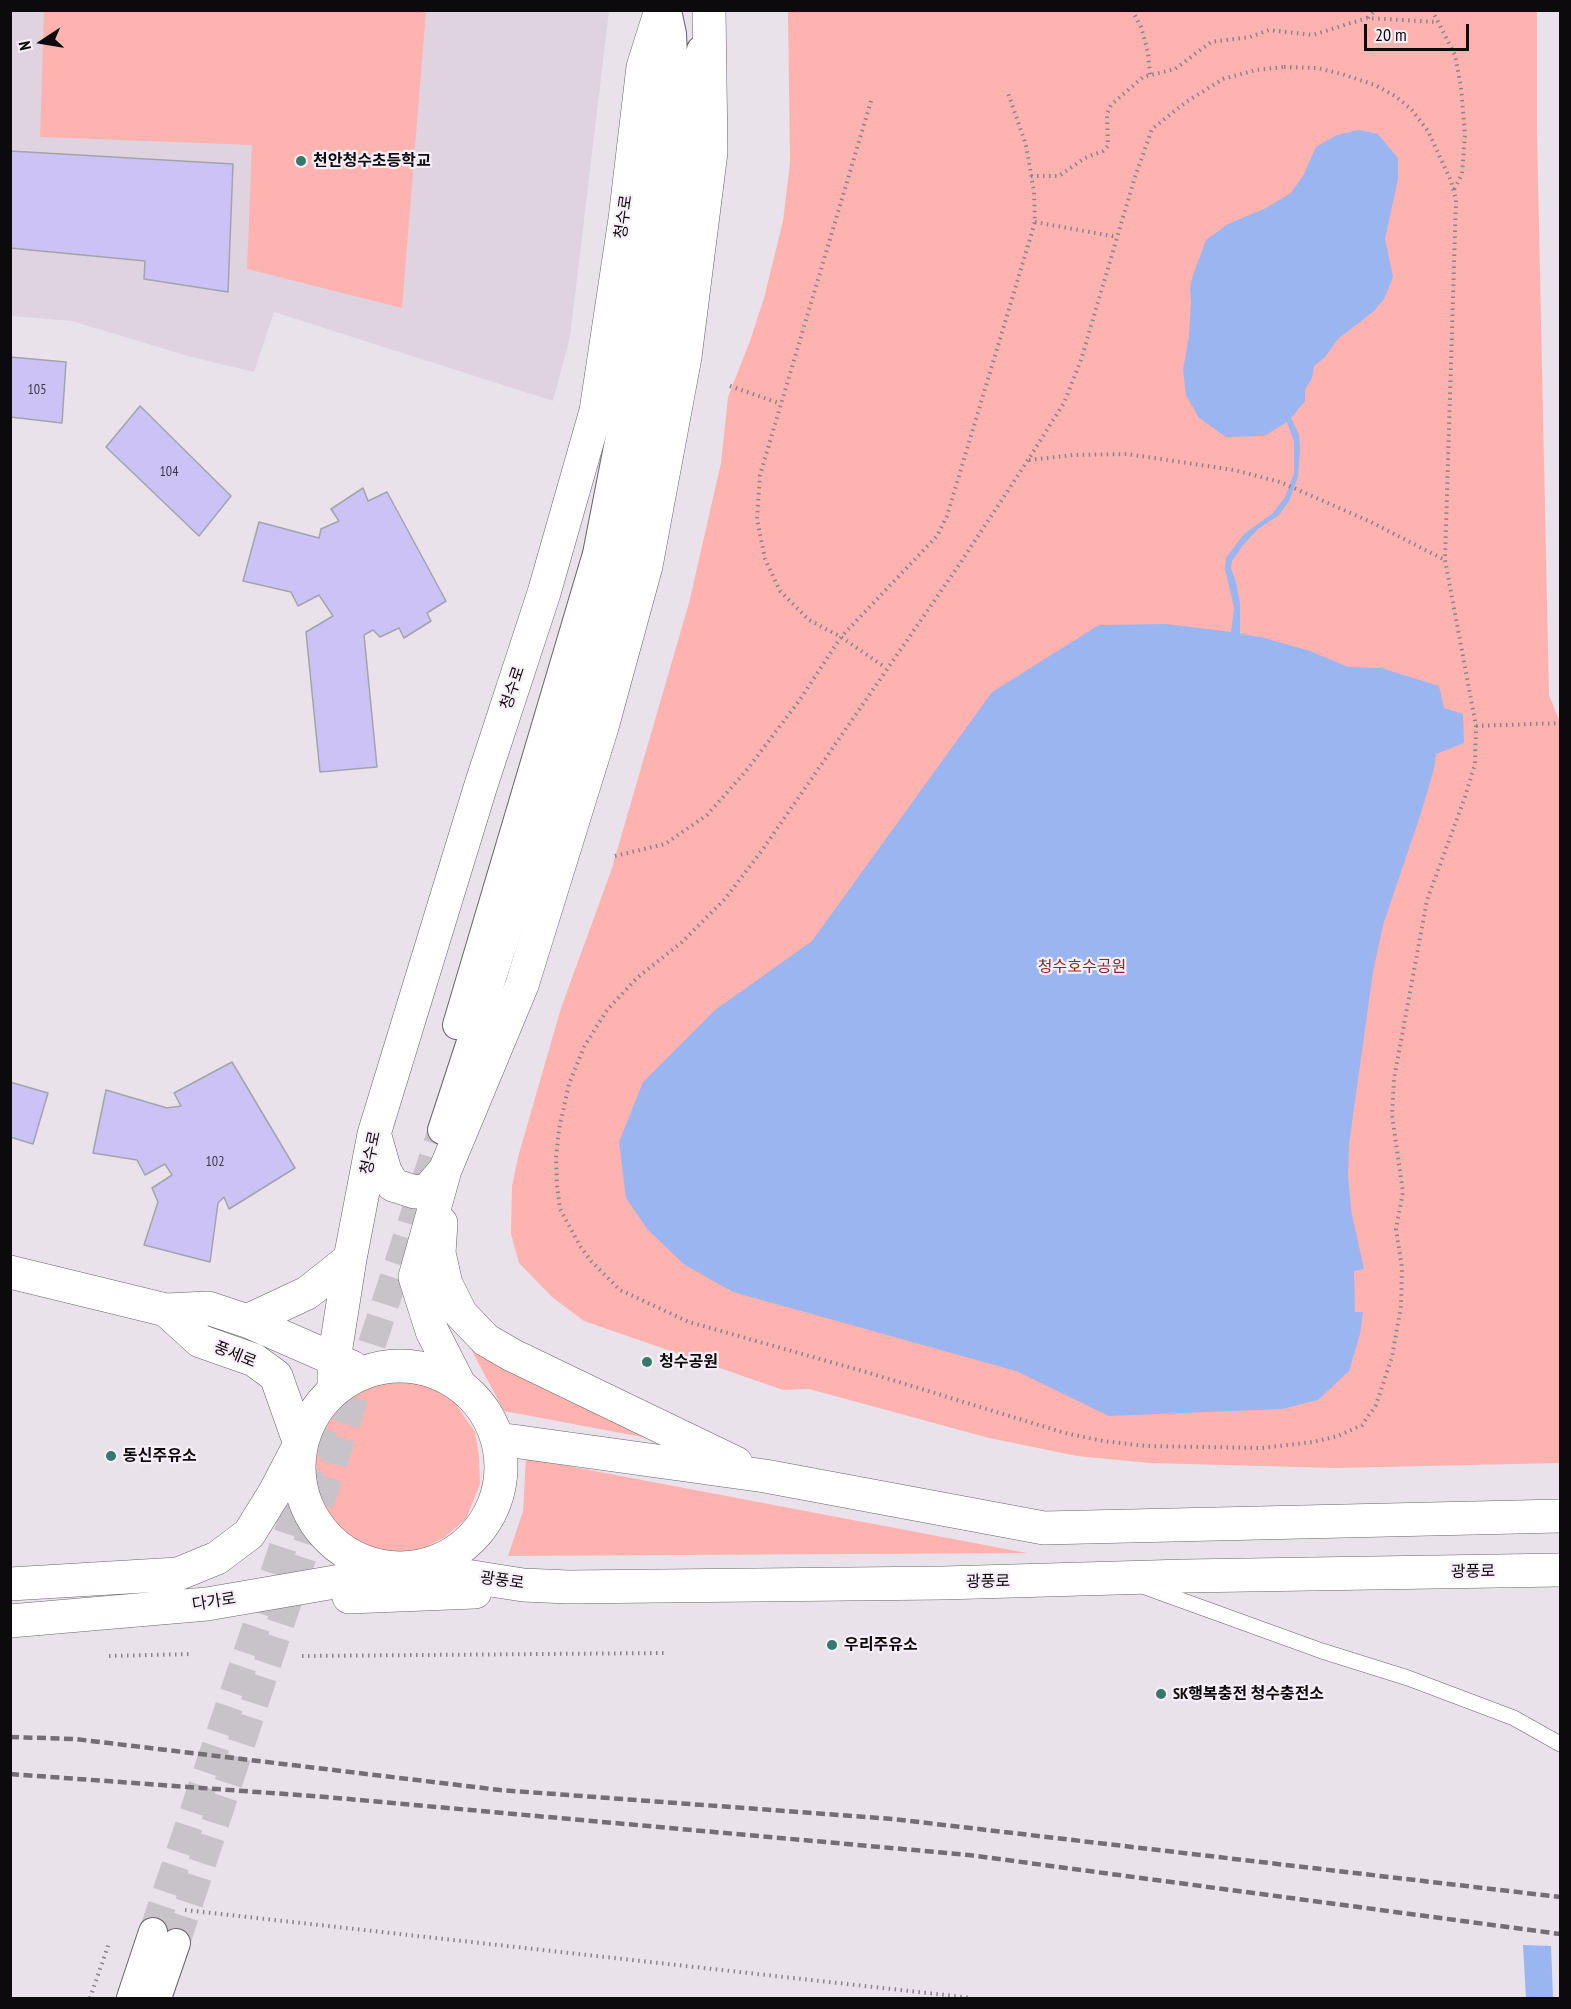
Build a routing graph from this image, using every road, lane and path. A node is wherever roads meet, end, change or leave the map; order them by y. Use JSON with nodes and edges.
{"nodes":[{"id":1,"x":662,"y":10,"type":"edge"},
{"id":2,"x":667,"y":10,"type":"edge"},
{"id":3,"x":1132,"y":10,"type":"edge"},
{"id":4,"x":1375,"y":10,"type":"edge"},
{"id":5,"x":1432,"y":10,"type":"edge"},
{"id":6,"x":708,"y":13,"type":"edge"},
{"id":7,"x":1367,"y":18,"type":"junction"},
{"id":8,"x":1438,"y":22,"type":"junction"},
{"id":9,"x":1150,"y":75,"type":"junction"},
{"id":10,"x":1008,"y":93,"type":"dead end"},
{"id":11,"x":871,"y":101,"type":"dead end"},
{"id":12,"x":1031,"y":176,"type":"junction"},
{"id":13,"x":1453,"y":191,"type":"junction"},
{"id":14,"x":1035,"y":222,"type":"junction"},
{"id":15,"x":1117,"y":237,"type":"junction"},
{"id":16,"x":730,"y":386,"type":"dead end"},
{"id":17,"x":781,"y":404,"type":"junction"},
{"id":18,"x":1028,"y":460,"type":"junction"},
{"id":19,"x":1445,"y":560,"type":"junction"},
{"id":20,"x":841,"y":637,"type":"junction"},
{"id":21,"x":886,"y":668,"type":"junction"},
{"id":22,"x":1560,"y":723,"type":"edge"},
{"id":23,"x":1476,"y":726,"type":"junction"},
{"id":24,"x":615,"y":856,"type":"dead end"},
{"id":25,"x":374,"y":1134,"type":"junction"},
{"id":26,"x":445,"y":1170,"type":"junction"},
{"id":27,"x":350,"y":1259,"type":"junction"},
{"id":28,"x":10,"y":1272,"type":"edge"},
{"id":29,"x":166,"y":1310,"type":"junction"},
{"id":30,"x":247,"y":1321,"type":"junction"},
{"id":31,"x":343,"y":1373,"type":"junction"},
{"id":32,"x":459,"y":1384,"type":"junction"},
{"id":33,"x":498,"y":1439,"type":"junction"},
{"id":34,"x":300,"y":1444,"type":"junction"},
{"id":35,"x":765,"y":1476,"type":"junction"},
{"id":36,"x":1560,"y":1516,"type":"edge"},
{"id":37,"x":416,"y":1568,"type":"junction"},
{"id":38,"x":1560,"y":1570,"type":"edge"},
{"id":39,"x":1122,"y":1579,"type":"junction"},
{"id":40,"x":10,"y":1584,"type":"edge"},
{"id":41,"x":568,"y":1587,"type":"junction"},
{"id":42,"x":207,"y":1604,"type":"junction"},
{"id":43,"x":10,"y":1621,"type":"edge"},
{"id":44,"x":666,"y":1653,"type":"dead end"},
{"id":45,"x":193,"y":1654,"type":"dead end"},
{"id":46,"x":109,"y":1656,"type":"dead end"},
{"id":47,"x":302,"y":1656,"type":"dead end"},
{"id":48,"x":1560,"y":1744,"type":"edge"},
{"id":49,"x":179,"y":1910,"type":"dead end"},
{"id":50,"x":109,"y":1943,"type":"dead end"},
{"id":51,"x":90,"y":1998,"type":"edge"},
{"id":52,"x":131,"y":1998,"type":"edge"},
{"id":53,"x":156,"y":1998,"type":"edge"},
{"id":54,"x":972,"y":1998,"type":"edge"}],
"edges":[{"from":1,"to":25,"type":"street","name":"청수로"},
{"from":2,"to":6,"type":"street"},
{"from":3,"to":9,"type":"path"},
{"from":4,"to":7,"type":"path"},
{"from":5,"to":8,"type":"path"},
{"from":6,"to":26,"type":"street"},
{"from":7,"to":8,"type":"path"},
{"from":7,"to":9,"type":"path"},
{"from":8,"to":13,"type":"path"},
{"from":9,"to":12,"type":"path"},
{"from":10,"to":12,"type":"path"},
{"from":11,"to":17,"type":"path"},
{"from":12,"to":14,"type":"path"},
{"from":13,"to":15,"type":"path"},
{"from":13,"to":19,"type":"path"},
{"from":14,"to":15,"type":"path"},
{"from":14,"to":20,"type":"path"},
{"from":15,"to":18,"type":"path"},
{"from":16,"to":17,"type":"path"},
{"from":17,"to":20,"type":"path"},
{"from":18,"to":19,"type":"path"},
{"from":18,"to":21,"type":"path"},
{"from":19,"to":23,"type":"path"},
{"from":20,"to":21,"type":"path"},
{"from":20,"to":24,"type":"path"},
{"from":21,"to":23,"type":"path"},
{"from":22,"to":23,"type":"path"},
{"from":25,"to":26,"type":"street"},
{"from":25,"to":27,"type":"street","name":"청수로"},
{"from":26,"to":32,"type":"street"},
{"from":26,"to":35,"type":"street"},
{"from":27,"to":30,"type":"street"},
{"from":27,"to":31,"type":"street","name":"청수로"},
{"from":28,"to":29,"type":"street","name":"풍세로"},
{"from":29,"to":30,"type":"street","name":"풍세로"},
{"from":29,"to":34,"type":"street","name":"풍세로"},
{"from":30,"to":31,"type":"street","name":"풍세로"},
{"from":31,"to":32,"type":"street"},
{"from":31,"to":34,"type":"street"},
{"from":32,"to":33,"type":"street"},
{"from":33,"to":35,"type":"street"},
{"from":33,"to":37,"type":"street"},
{"from":34,"to":37,"type":"street"},
{"from":34,"to":40,"type":"street"},
{"from":35,"to":36,"type":"street"},
{"from":37,"to":41,"type":"street","name":"광풍로"},
{"from":37,"to":42,"type":"street","name":"다가로"},
{"from":38,"to":39,"type":"street","name":"광풍로"},
{"from":39,"to":41,"type":"street","name":"광풍로"},
{"from":39,"to":48,"type":"lane"},
{"from":41,"to":42,"type":"street"},
{"from":42,"to":43,"type":"street","name":"다가로"},
{"from":44,"to":47,"type":"path"},
{"from":45,"to":46,"type":"path"},
{"from":49,"to":54,"type":"path"},
{"from":50,"to":51,"type":"path"},
{"from":52,"to":53,"type":"street"}]}
